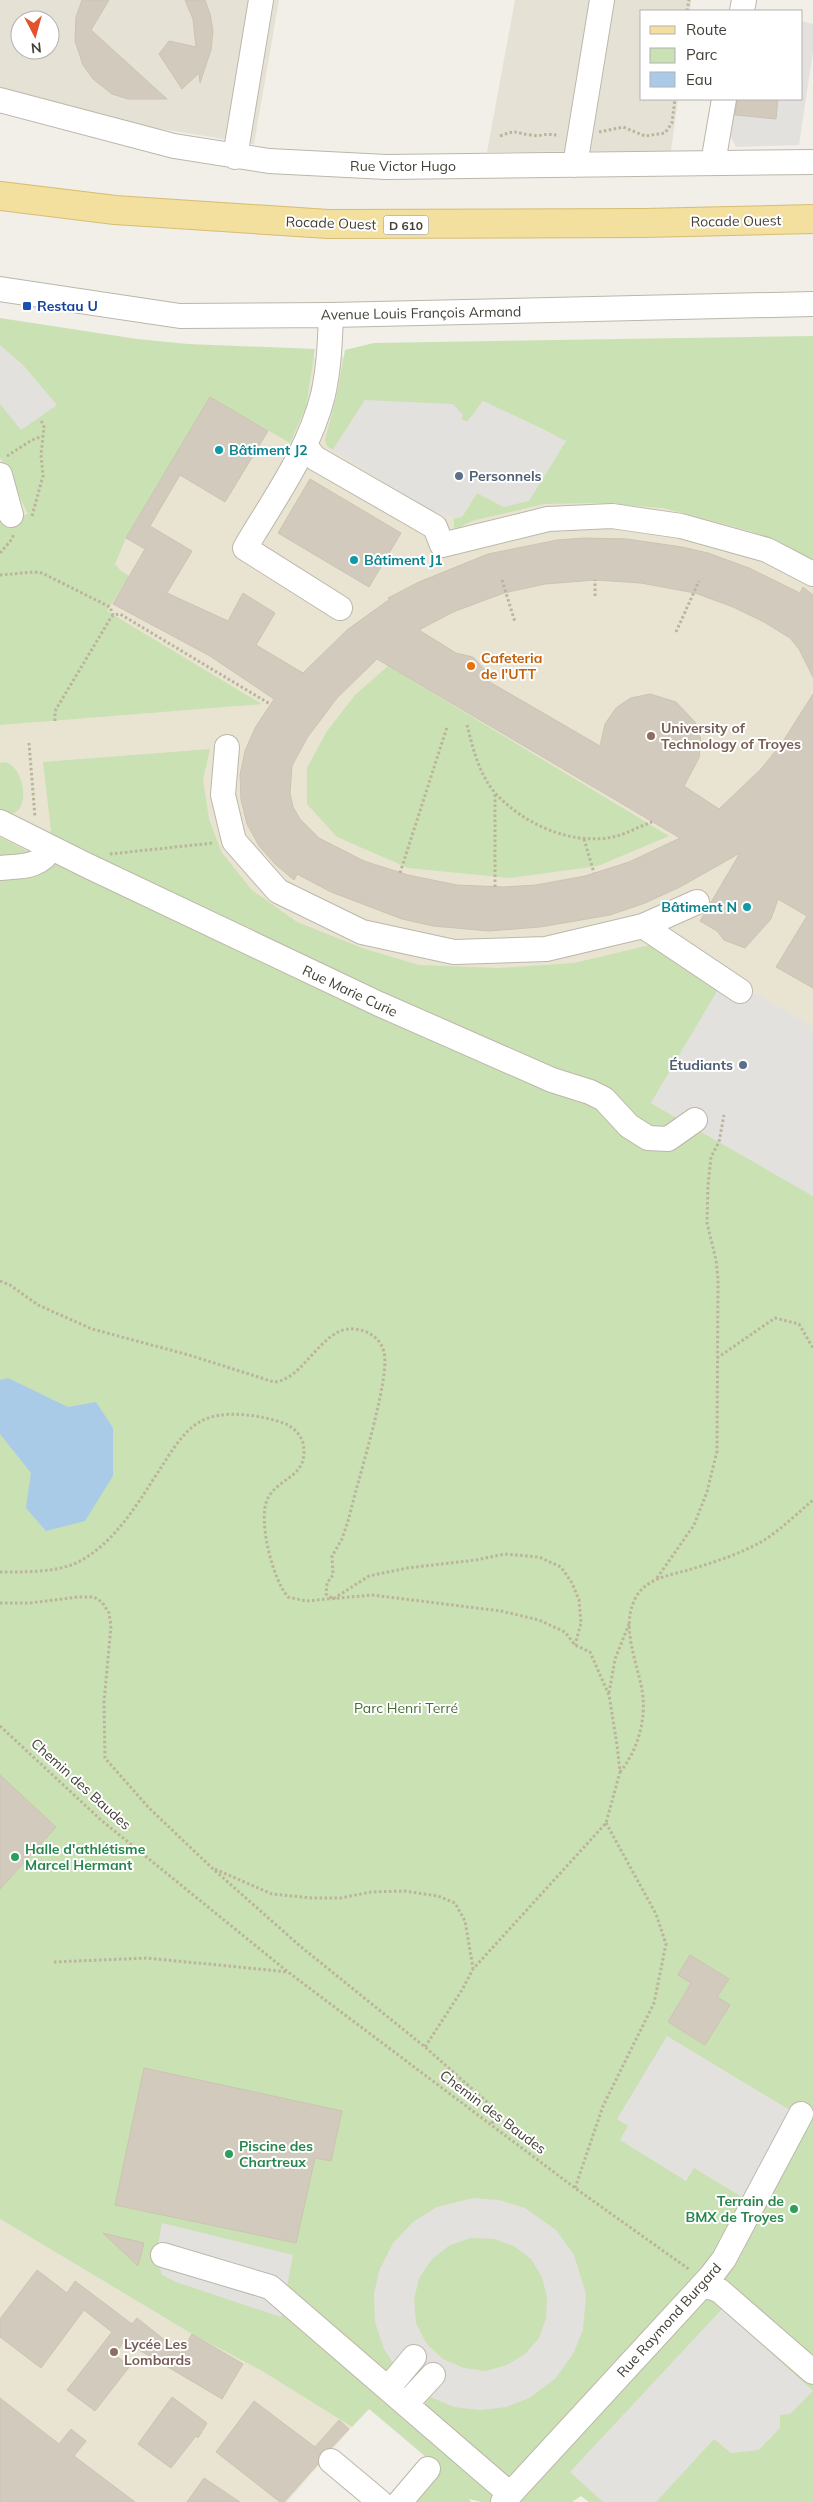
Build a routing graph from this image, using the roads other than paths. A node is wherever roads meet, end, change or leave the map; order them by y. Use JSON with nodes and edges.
{"nodes":[{"id":1,"x":260,"y":0,"type":"edge"},
{"id":2,"x":598,"y":1,"type":"edge"},
{"id":3,"x":0,"y":100,"type":"edge"},
{"id":4,"x":724,"y":100,"type":"edge"},
{"id":5,"x":235,"y":157,"type":"junction"},
{"id":6,"x":813,"y":162,"type":"edge"},
{"id":7,"x":713,"y":163,"type":"junction"},
{"id":8,"x":575,"y":165,"type":"junction"},
{"id":9,"x":0,"y":196,"type":"edge"},
{"id":10,"x":813,"y":219,"type":"edge"},
{"id":11,"x":0,"y":289,"type":"edge"},
{"id":12,"x":813,"y":304,"type":"edge"},
{"id":13,"x":332,"y":315,"type":"junction"},
{"id":14,"x":305,"y":446,"type":"junction"},
{"id":15,"x":1,"y":467,"type":"edge"},
{"id":16,"x":18,"y":524,"type":"road end"},
{"id":17,"x":813,"y":574,"type":"edge"},
{"id":18,"x":340,"y":608,"type":"dead end"},
{"id":19,"x":227,"y":747,"type":"dead end"},
{"id":20,"x":0,"y":822,"type":"edge"},
{"id":21,"x":51,"y":848,"type":"junction"},
{"id":22,"x":0,"y":868,"type":"edge"},
{"id":23,"x":697,"y":902,"type":"dead end"},
{"id":24,"x":643,"y":926,"type":"junction"},
{"id":25,"x":740,"y":991,"type":"dead end"},
{"id":26,"x":694,"y":1120,"type":"dead end"},
{"id":27,"x":801,"y":2114,"type":"dead end"},
{"id":28,"x":164,"y":2255,"type":"dead end"},
{"id":29,"x":704,"y":2284,"type":"junction"},
{"id":30,"x":414,"y":2357,"type":"dead end"},
{"id":31,"x":813,"y":2372,"type":"edge"},
{"id":32,"x":433,"y":2375,"type":"dead end"},
{"id":33,"x":388,"y":2388,"type":"junction"},
{"id":34,"x":406,"y":2404,"type":"junction"},
{"id":35,"x":331,"y":2461,"type":"dead end"},
{"id":36,"x":428,"y":2469,"type":"dead end"},
{"id":37,"x":506,"y":2498,"type":"edge"},
{"id":38,"x":380,"y":2502,"type":"edge"},
{"id":39,"x":400,"y":2502,"type":"edge"}],
"edges":[{"from":1,"to":5,"type":"street"},
{"from":2,"to":8,"type":"street"},
{"from":3,"to":5,"type":"street","name":"Rue Victor Hugo"},
{"from":4,"to":7,"type":"street"},
{"from":5,"to":8,"type":"street","name":"Rue Victor Hugo"},
{"from":6,"to":7,"type":"street","name":"Rue Victor Hugo"},
{"from":7,"to":8,"type":"street","name":"Rue Victor Hugo"},
{"from":9,"to":10,"type":"main road","name":"Rocade Ouest","number":"D 610"},
{"from":11,"to":13,"type":"street","name":"Avenue Louis François Armand"},
{"from":12,"to":13,"type":"street","name":"Avenue Louis François Armand"},
{"from":13,"to":14,"type":"street"},
{"from":14,"to":17,"type":"street"},
{"from":14,"to":18,"type":"street"},
{"from":15,"to":16,"type":"street"},
{"from":19,"to":24,"type":"street"},
{"from":20,"to":21,"type":"street","name":"Rue Marie Curie"},
{"from":21,"to":22,"type":"street"},
{"from":21,"to":26,"type":"street","name":"Rue Marie Curie"},
{"from":23,"to":24,"type":"street"},
{"from":24,"to":25,"type":"street"},
{"from":27,"to":29,"type":"street","name":"Rue Raymond Burgard"},
{"from":28,"to":33,"type":"street"},
{"from":29,"to":31,"type":"street"},
{"from":29,"to":37,"type":"street","name":"Rue Raymond Burgard"},
{"from":30,"to":33,"type":"street"},
{"from":32,"to":34,"type":"street"},
{"from":33,"to":34,"type":"street"},
{"from":34,"to":37,"type":"street"},
{"from":35,"to":38,"type":"street"},
{"from":36,"to":39,"type":"street"}]}
